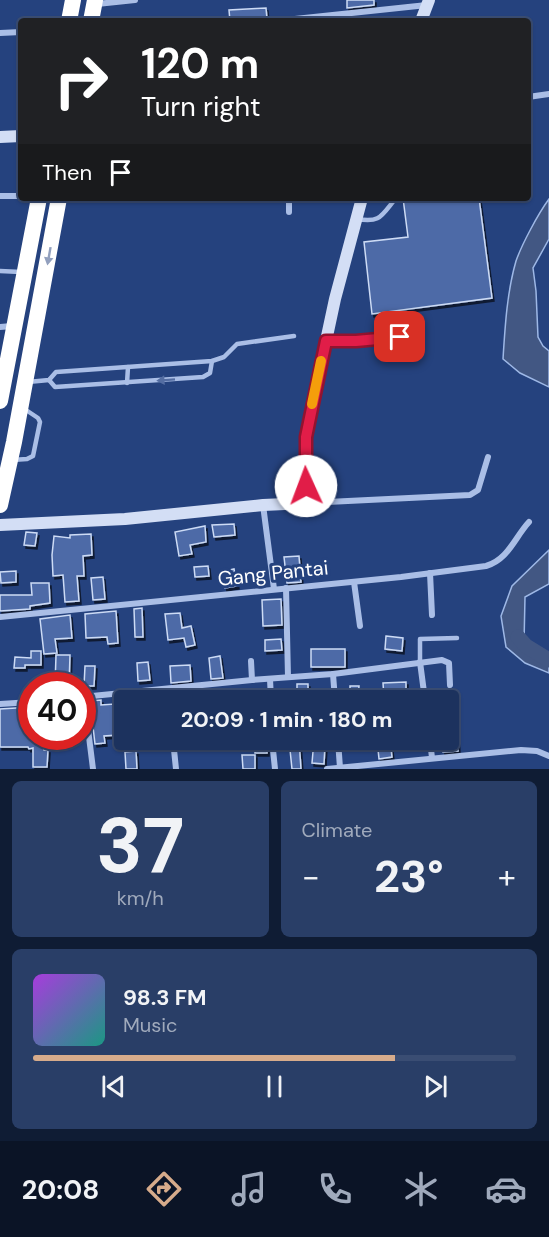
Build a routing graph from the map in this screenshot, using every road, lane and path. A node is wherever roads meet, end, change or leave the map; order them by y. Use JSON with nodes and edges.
{"nodes":[{"id":1,"x":72,"y":0,"type":"edge"},
{"id":2,"x":135,"y":0,"type":"edge"},
{"id":3,"x":428,"y":2,"type":"edge"},
{"id":4,"x":93,"y":8,"type":"edge"},
{"id":5,"x":69,"y":18,"type":"edge"},
{"id":6,"x":308,"y":18,"type":"edge"},
{"id":7,"x":422,"y":18,"type":"edge"},
{"id":8,"x":18,"y":32,"type":"edge"},
{"id":9,"x":0,"y":33,"type":"edge"},
{"id":10,"x":549,"y":94,"type":"edge"},
{"id":11,"x":531,"y":97,"type":"edge"},
{"id":12,"x":18,"y":136,"type":"edge"},
{"id":13,"x":0,"y":137,"type":"edge"},
{"id":14,"x":0,"y":196,"type":"edge"},
{"id":15,"x":18,"y":196,"type":"edge"},
{"id":16,"x":38,"y":201,"type":"edge"},
{"id":17,"x":58,"y":201,"type":"edge"},
{"id":18,"x":289,"y":201,"type":"edge"},
{"id":19,"x":361,"y":201,"type":"edge"},
{"id":20,"x":393,"y":201,"type":"edge"},
{"id":21,"x":289,"y":212,"type":"dead end"},
{"id":22,"x":357,"y":219,"type":"junction"},
{"id":23,"x":0,"y":271,"type":"edge"},
{"id":24,"x":24,"y":272,"type":"junction"},
{"id":25,"x":7,"y":327,"type":"edge"},
{"id":26,"x":422,"y":335,"type":"dead end"},
{"id":27,"x":294,"y":336,"type":"dead end"},
{"id":28,"x":326,"y":341,"type":"junction"},
{"id":29,"x":5,"y":350,"type":"edge"},
{"id":30,"x":212,"y":361,"type":"junction"},
{"id":31,"x":128,"y":367,"type":"junction"},
{"id":32,"x":49,"y":380,"type":"junction"},
{"id":33,"x":25,"y":382,"type":"junction"},
{"id":34,"x":127,"y":383,"type":"junction"},
{"id":35,"x":0,"y":401,"type":"edge"},
{"id":36,"x":488,"y":457,"type":"dead end"},
{"id":37,"x":307,"y":503,"type":"junction"},
{"id":38,"x":0,"y":505,"type":"edge"},
{"id":39,"x":263,"y":505,"type":"junction"},
{"id":40,"x":529,"y":522,"type":"dead end"},
{"id":41,"x":0,"y":525,"type":"edge"},
{"id":42,"x":430,"y":573,"type":"junction"},
{"id":43,"x":354,"y":582,"type":"junction"},
{"id":44,"x":286,"y":588,"type":"junction"},
{"id":45,"x":274,"y":589,"type":"junction"},
{"id":46,"x":432,"y":615,"type":"dead end"},
{"id":47,"x":0,"y":617,"type":"edge"},
{"id":48,"x":360,"y":626,"type":"dead end"},
{"id":49,"x":457,"y":638,"type":"dead end"},
{"id":50,"x":251,"y":661,"type":"dead end"},
{"id":51,"x":420,"y":662,"type":"junction"},
{"id":52,"x":333,"y":674,"type":"junction"},
{"id":53,"x":288,"y":678,"type":"junction"},
{"id":54,"x":270,"y":679,"type":"junction"},
{"id":55,"x":252,"y":680,"type":"junction"},
{"id":56,"x":450,"y":685,"type":"dead end"},
{"id":57,"x":167,"y":688,"type":"joint"},
{"id":58,"x":271,"y":690,"type":"edge"},
{"id":59,"x":334,"y":690,"type":"edge"},
{"id":60,"x":424,"y":690,"type":"edge"},
{"id":61,"x":96,"y":696,"type":"edge"},
{"id":62,"x":18,"y":703,"type":"edge"},
{"id":63,"x":0,"y":704,"type":"edge"},
{"id":64,"x":90,"y":750,"type":"edge"},
{"id":65,"x":174,"y":750,"type":"edge"},
{"id":66,"x":273,"y":750,"type":"edge"},
{"id":67,"x":339,"y":750,"type":"edge"},
{"id":68,"x":431,"y":750,"type":"edge"},
{"id":69,"x":549,"y":756,"type":"edge"},
{"id":70,"x":432,"y":758,"type":"junction"},
{"id":71,"x":340,"y":768,"type":"edge"},
{"id":72,"x":93,"y":769,"type":"edge"},
{"id":73,"x":176,"y":769,"type":"edge"},
{"id":74,"x":275,"y":769,"type":"edge"},
{"id":75,"x":327,"y":769,"type":"edge"}],
"edges":[{"from":1,"to":5,"type":"highway"},
{"from":2,"to":4,"type":"street"},
{"from":3,"to":6,"type":"street"},
{"from":3,"to":7,"type":"street"},
{"from":8,"to":9,"type":"street"},
{"from":10,"to":11,"type":"street"},
{"from":12,"to":13,"type":"street"},
{"from":14,"to":15,"type":"street"},
{"from":16,"to":24,"type":"highway"},
{"from":17,"to":33,"type":"highway","one_way":true},
{"from":18,"to":21,"type":"street"},
{"from":19,"to":22,"type":"street"},
{"from":20,"to":22,"type":"lane"},
{"from":22,"to":28,"type":"street"},
{"from":23,"to":24,"type":"lane"},
{"from":24,"to":25,"type":"highway"},
{"from":25,"to":29,"type":"highway"},
{"from":26,"to":28,"type":"lane"},
{"from":27,"to":30,"type":"lane"},
{"from":28,"to":37,"type":"street"},
{"from":29,"to":35,"type":"highway"},
{"from":30,"to":31,"type":"lane"},
{"from":30,"to":34,"type":"lane","one_way":true},
{"from":31,"to":32,"type":"lane"},
{"from":31,"to":34,"type":"lane"},
{"from":32,"to":33,"type":"lane"},
{"from":32,"to":34,"type":"lane"},
{"from":33,"to":38,"type":"highway"},
{"from":36,"to":37,"type":"street"},
{"from":37,"to":39,"type":"street"},
{"from":39,"to":41,"type":"street"},
{"from":39,"to":45,"type":"street"},
{"from":40,"to":42,"type":"street","name":"Gang Pantai"},
{"from":42,"to":43,"type":"street","name":"Gang Pantai"},
{"from":42,"to":46,"type":"street"},
{"from":43,"to":44,"type":"street","name":"Gang Pantai"},
{"from":43,"to":48,"type":"street"},
{"from":44,"to":45,"type":"street","name":"Gang Pantai"},
{"from":44,"to":53,"type":"street"},
{"from":45,"to":47,"type":"street","name":"Gang Pantai"},
{"from":49,"to":51,"type":"lane"},
{"from":50,"to":55,"type":"street"},
{"from":51,"to":52,"type":"street"},
{"from":51,"to":56,"type":"street"},
{"from":51,"to":60,"type":"street"},
{"from":52,"to":53,"type":"street"},
{"from":52,"to":59,"type":"street"},
{"from":53,"to":54,"type":"street"},
{"from":54,"to":55,"type":"street"},
{"from":54,"to":58,"type":"street"},
{"from":55,"to":57,"type":"street"},
{"from":57,"to":61,"type":"street"},
{"from":62,"to":63,"type":"street"},
{"from":64,"to":72,"type":"street"},
{"from":65,"to":73,"type":"street"},
{"from":66,"to":74,"type":"street"},
{"from":67,"to":71,"type":"street"},
{"from":68,"to":70,"type":"street"},
{"from":69,"to":70,"type":"street"},
{"from":70,"to":71,"type":"street"},
{"from":71,"to":75,"type":"street"}]}
